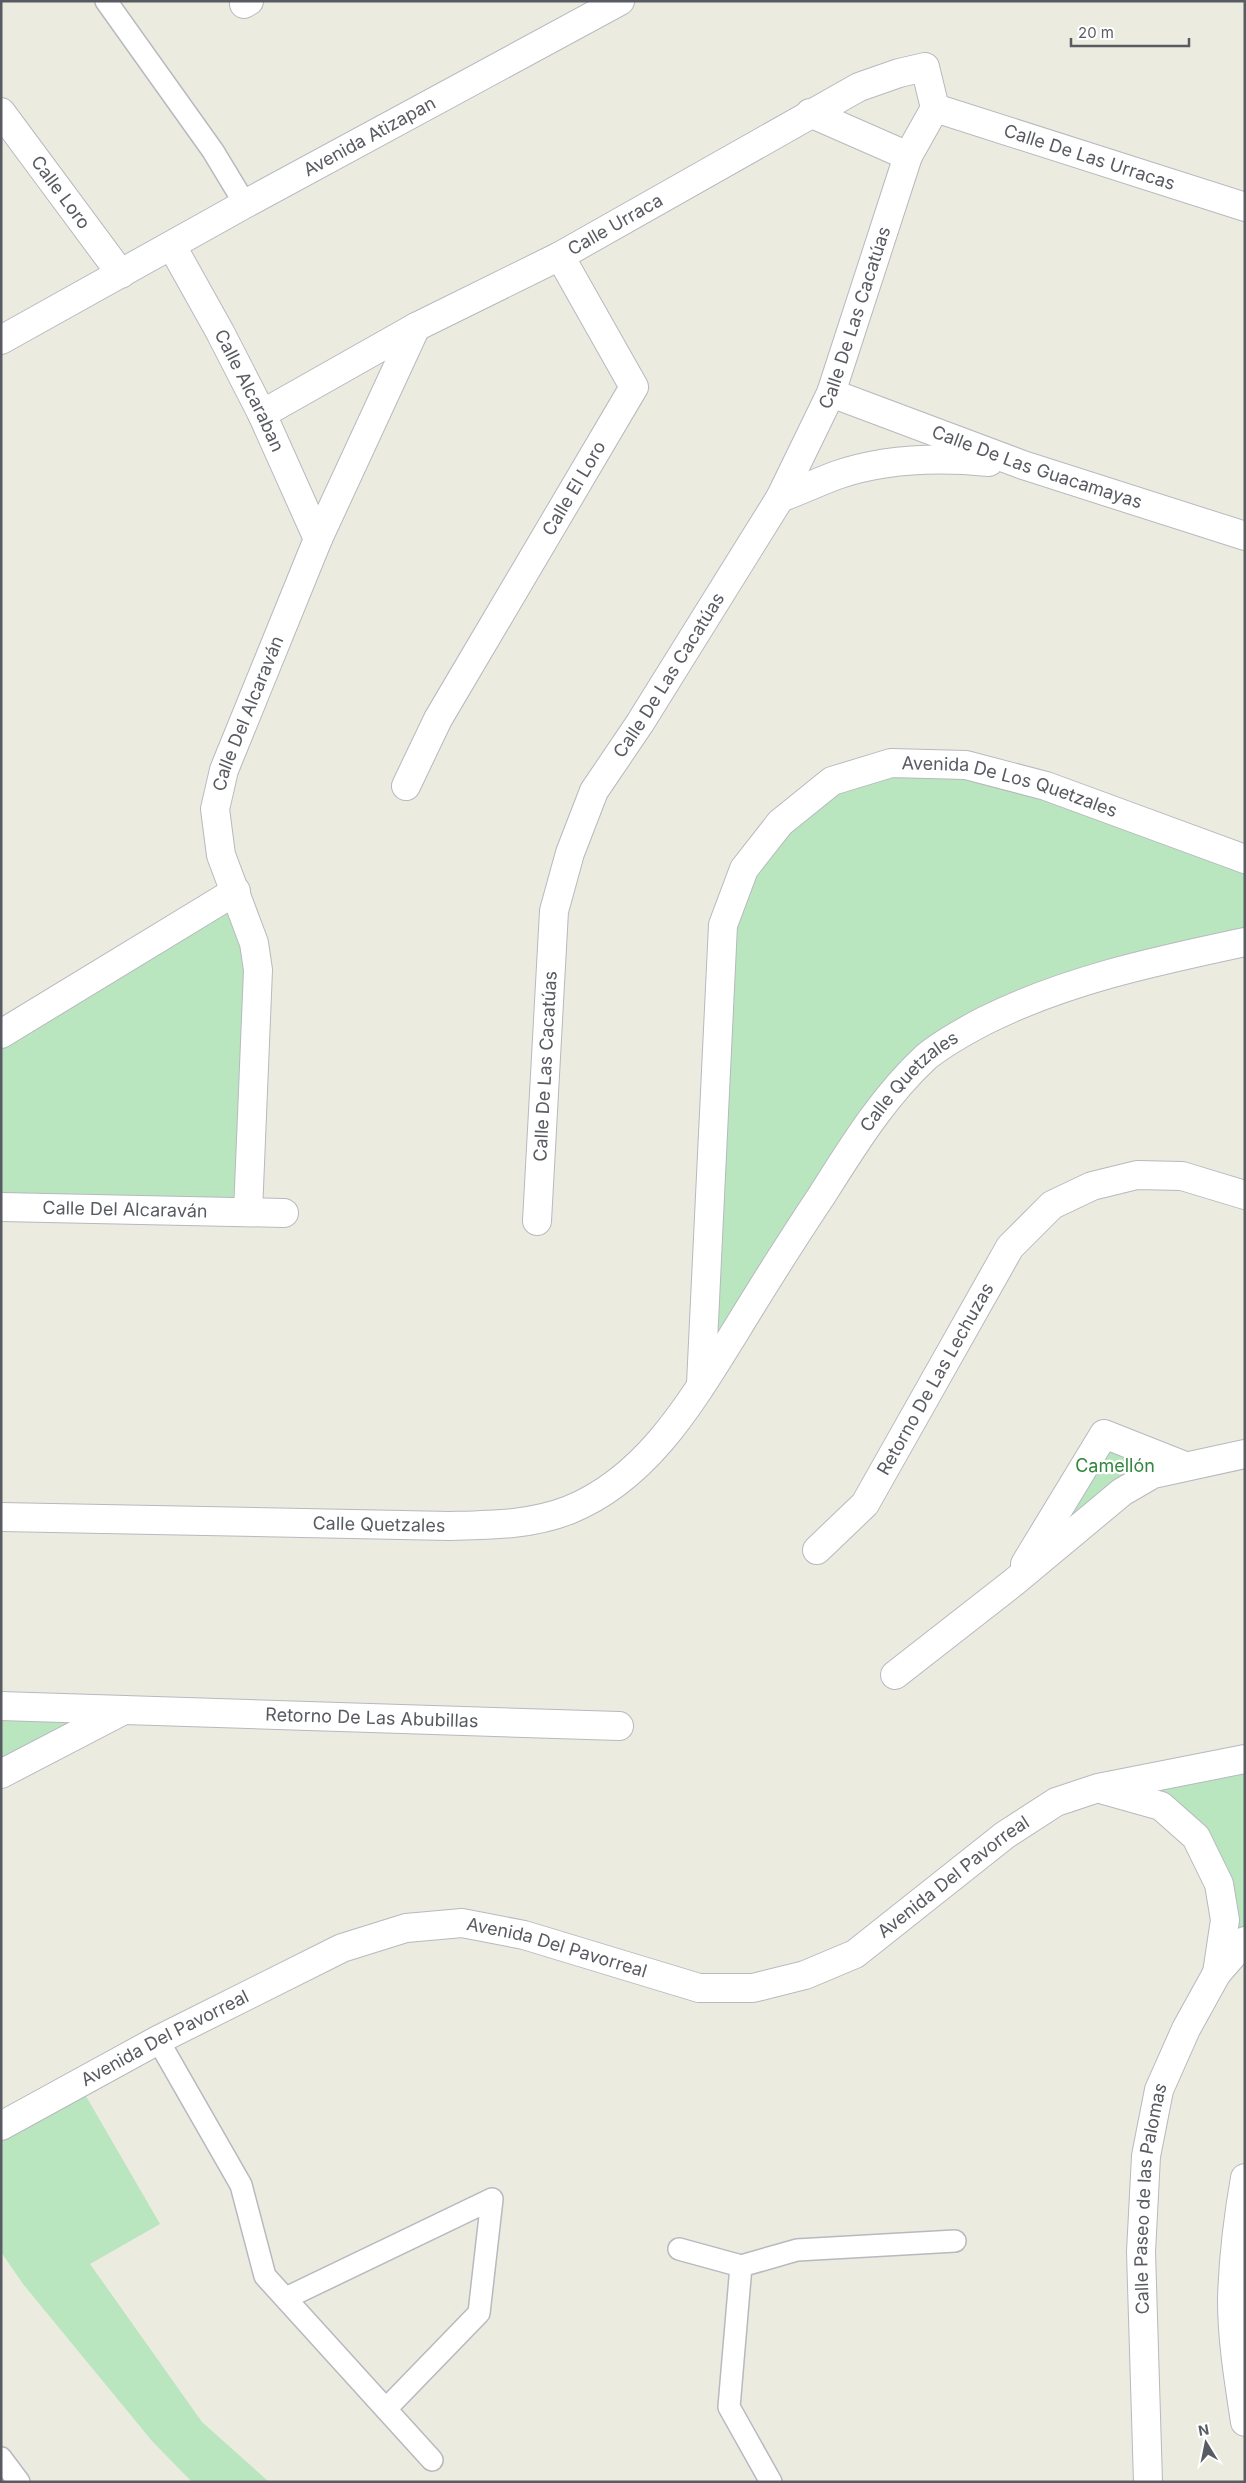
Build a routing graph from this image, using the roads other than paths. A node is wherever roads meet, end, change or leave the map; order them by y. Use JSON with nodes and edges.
{"nodes":[{"id":1,"x":106,"y":1,"type":"edge"},
{"id":2,"x":620,"y":1,"type":"edge"},
{"id":3,"x":935,"y":108,"type":"junction"},
{"id":4,"x":1,"y":112,"type":"edge"},
{"id":5,"x":810,"y":113,"type":"junction"},
{"id":6,"x":908,"y":156,"type":"junction"},
{"id":7,"x":245,"y":204,"type":"junction"},
{"id":8,"x":1245,"y":207,"type":"edge"},
{"id":9,"x":172,"y":246,"type":"junction"},
{"id":10,"x":560,"y":256,"type":"junction"},
{"id":11,"x":120,"y":274,"type":"junction"},
{"id":12,"x":416,"y":327,"type":"junction"},
{"id":13,"x":1,"y":340,"type":"edge"},
{"id":14,"x":831,"y":393,"type":"junction"},
{"id":15,"x":262,"y":414,"type":"junction"},
{"id":16,"x":1023,"y":465,"type":"junction"},
{"id":17,"x":780,"y":498,"type":"junction"},
{"id":18,"x":1245,"y":536,"type":"edge"},
{"id":19,"x":318,"y":539,"type":"junction"},
{"id":20,"x":406,"y":786,"type":"dead end"},
{"id":21,"x":1245,"y":860,"type":"edge"},
{"id":22,"x":236,"y":891,"type":"junction"},
{"id":23,"x":1245,"y":942,"type":"edge"},
{"id":24,"x":1,"y":1034,"type":"edge"},
{"id":25,"x":1245,"y":1194,"type":"edge"},
{"id":26,"x":1,"y":1207,"type":"edge"},
{"id":27,"x":248,"y":1212,"type":"junction"},
{"id":28,"x":284,"y":1213,"type":"dead end"},
{"id":29,"x":537,"y":1221,"type":"dead end"},
{"id":30,"x":701,"y":1386,"type":"junction"},
{"id":31,"x":1245,"y":1454,"type":"edge"},
{"id":32,"x":1185,"y":1466,"type":"junction"},
{"id":33,"x":1,"y":1517,"type":"edge"},
{"id":34,"x":816,"y":1550,"type":"dead end"},
{"id":35,"x":1014,"y":1582,"type":"junction"},
{"id":36,"x":895,"y":1675,"type":"dead end"},
{"id":37,"x":1,"y":1706,"type":"edge"},
{"id":38,"x":125,"y":1709,"type":"junction"},
{"id":39,"x":620,"y":1726,"type":"dead end"},
{"id":40,"x":1245,"y":1759,"type":"edge"},
{"id":41,"x":1,"y":1774,"type":"edge"},
{"id":42,"x":1098,"y":1788,"type":"junction"},
{"id":43,"x":1245,"y":1940,"type":"edge"},
{"id":44,"x":1217,"y":1973,"type":"junction"},
{"id":45,"x":158,"y":2040,"type":"junction"},
{"id":46,"x":1,"y":2126,"type":"edge"},
{"id":47,"x":1245,"y":2178,"type":"edge"},
{"id":48,"x":955,"y":2241,"type":"dead end"},
{"id":49,"x":679,"y":2248,"type":"dead end"},
{"id":50,"x":741,"y":2266,"type":"junction"},
{"id":51,"x":286,"y":2298,"type":"junction"},
{"id":52,"x":386,"y":2409,"type":"junction"},
{"id":53,"x":1245,"y":2422,"type":"edge"},
{"id":54,"x":1,"y":2458,"type":"edge"},
{"id":55,"x":432,"y":2460,"type":"dead end"},
{"id":56,"x":19,"y":2482,"type":"edge"},
{"id":57,"x":770,"y":2482,"type":"edge"},
{"id":58,"x":1148,"y":2482,"type":"edge"}],
"edges":[{"from":1,"to":7,"type":"lane"},
{"from":2,"to":7,"type":"street","name":"Avenida Atizapan"},
{"from":3,"to":5,"type":"street","name":"Calle Urraca"},
{"from":3,"to":6,"type":"street","name":"Calle De Las Cacatúas"},
{"from":3,"to":8,"type":"street","name":"Calle De Las Urracas"},
{"from":4,"to":11,"type":"street","name":"Calle Loro"},
{"from":5,"to":6,"type":"street"},
{"from":5,"to":10,"type":"street","name":"Calle Urraca"},
{"from":6,"to":14,"type":"street","name":"Calle De Las Cacatúas"},
{"from":7,"to":9,"type":"street","name":"Avenida Atizapan"},
{"from":9,"to":11,"type":"street","name":"Avenida Atizapan"},
{"from":9,"to":15,"type":"street","name":"Calle Alcaraban"},
{"from":10,"to":12,"type":"street","name":"Calle Urraca"},
{"from":10,"to":20,"type":"street","name":"Calle El Loro"},
{"from":11,"to":13,"type":"street","name":"Avenida Atizapan"},
{"from":12,"to":15,"type":"street","name":"Calle Urraca"},
{"from":12,"to":19,"type":"street"},
{"from":14,"to":16,"type":"street","name":"Calle De Las Guacamayas"},
{"from":14,"to":17,"type":"street","name":"Calle De Las Cacatúas"},
{"from":15,"to":19,"type":"street","name":"Calle Alcaraban"},
{"from":16,"to":17,"type":"street"},
{"from":16,"to":18,"type":"street","name":"Calle De Las Guacamayas"},
{"from":17,"to":29,"type":"street","name":"Calle De Las Cacatúas"},
{"from":19,"to":22,"type":"street","name":"Calle Del Alcaraván"},
{"from":21,"to":30,"type":"street","name":"Avenida De Los Quetzales"},
{"from":22,"to":24,"type":"street"},
{"from":22,"to":27,"type":"street","name":"Calle Del Alcaraván"},
{"from":23,"to":30,"type":"street","name":"Calle Quetzales"},
{"from":25,"to":34,"type":"street","name":"Retorno De Las Lechuzas"},
{"from":26,"to":27,"type":"street","name":"Calle Del Alcaraván"},
{"from":27,"to":28,"type":"street","name":"Calle Del Alcaraván"},
{"from":30,"to":33,"type":"street","name":"Calle Quetzales"},
{"from":31,"to":32,"type":"street"},
{"from":32,"to":35,"type":"street"},
{"from":32,"to":35,"type":"street"},
{"from":35,"to":36,"type":"street"},
{"from":37,"to":38,"type":"street","name":"Retorno De Las Abubillas"},
{"from":38,"to":39,"type":"street","name":"Retorno De Las Abubillas"},
{"from":38,"to":41,"type":"street","name":"Retorno De Las Abubillas"},
{"from":40,"to":42,"type":"street","name":"Avenida Del Pavorreal"},
{"from":42,"to":44,"type":"street"},
{"from":42,"to":45,"type":"street","name":"Avenida Del Pavorreal"},
{"from":43,"to":44,"type":"street","name":"Calle Paseo de las Palomas"},
{"from":44,"to":58,"type":"street","name":"Calle Paseo de las Palomas"},
{"from":45,"to":46,"type":"street","name":"Avenida Del Pavorreal"},
{"from":45,"to":51,"type":"lane"},
{"from":47,"to":53,"type":"street"},
{"from":48,"to":50,"type":"lane"},
{"from":49,"to":50,"type":"lane"},
{"from":50,"to":57,"type":"lane"},
{"from":51,"to":52,"type":"lane"},
{"from":51,"to":52,"type":"lane"},
{"from":52,"to":55,"type":"lane"},
{"from":54,"to":56,"type":"lane"}]}
